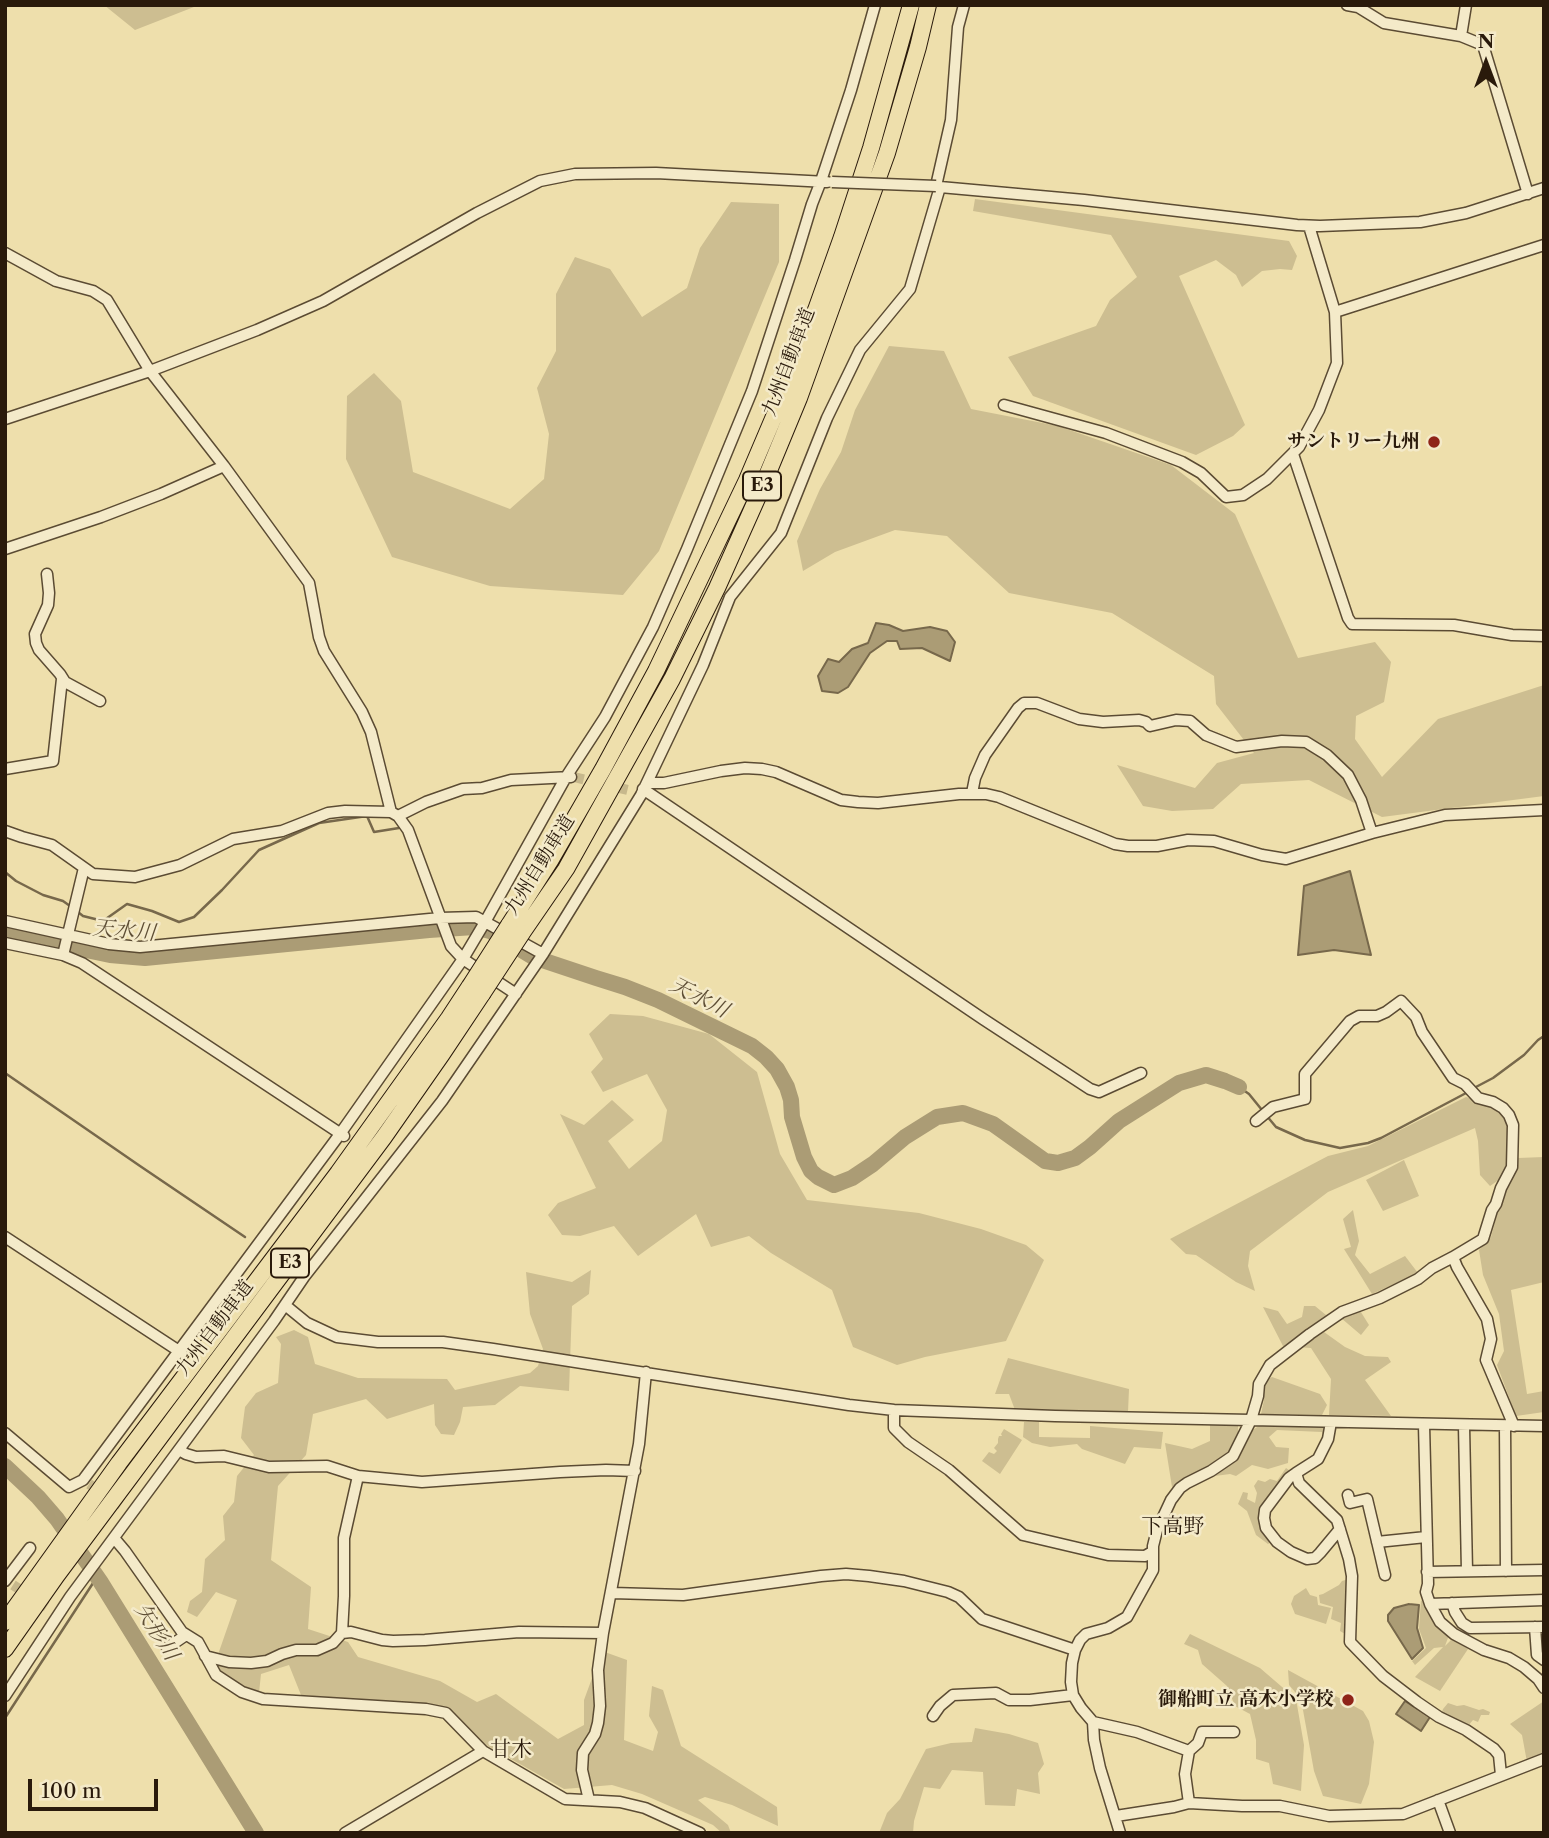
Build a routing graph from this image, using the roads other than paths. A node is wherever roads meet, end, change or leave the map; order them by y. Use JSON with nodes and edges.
{"nodes":[{"id":1,"x":875,"y":5,"type":"edge"},
{"id":2,"x":911,"y":5,"type":"edge"},
{"id":3,"x":928,"y":5,"type":"edge"},
{"id":4,"x":964,"y":5,"type":"edge"},
{"id":5,"x":1347,"y":5,"type":"edge"},
{"id":6,"x":1466,"y":5,"type":"edge"},
{"id":7,"x":1461,"y":36,"type":"junction"},
{"id":8,"x":827,"y":182,"type":"junction"},
{"id":9,"x":938,"y":187,"type":"junction"},
{"id":10,"x":1544,"y":188,"type":"edge"},
{"id":11,"x":1528,"y":194,"type":"junction"},
{"id":12,"x":1309,"y":226,"type":"junction"},
{"id":13,"x":1544,"y":245,"type":"edge"},
{"id":14,"x":5,"y":253,"type":"edge"},
{"id":15,"x":1335,"y":312,"type":"junction"},
{"id":16,"x":150,"y":371,"type":"junction"},
{"id":17,"x":1004,"y":405,"type":"dead end"},
{"id":18,"x":5,"y":419,"type":"edge"},
{"id":19,"x":1293,"y":453,"type":"junction"},
{"id":20,"x":224,"y":466,"type":"junction"},
{"id":21,"x":5,"y":549,"type":"edge"},
{"id":22,"x":47,"y":574,"type":"dead end"},
{"id":23,"x":1544,"y":636,"type":"edge"},
{"id":24,"x":62,"y":679,"type":"junction"},
{"id":25,"x":100,"y":701,"type":"dead end"},
{"id":26,"x":5,"y":769,"type":"edge"},
{"id":27,"x":570,"y":777,"type":"junction"},
{"id":28,"x":644,"y":789,"type":"junction"},
{"id":29,"x":628,"y":790,"type":"tunnel mouth"},
{"id":30,"x":972,"y":793,"type":"junction"},
{"id":31,"x":1544,"y":810,"type":"edge"},
{"id":32,"x":395,"y":814,"type":"junction"},
{"id":33,"x":5,"y":831,"type":"edge"},
{"id":34,"x":1371,"y":833,"type":"junction"},
{"id":35,"x":84,"y":868,"type":"junction"},
{"id":36,"x":440,"y":918,"type":"junction"},
{"id":37,"x":5,"y":921,"type":"edge"},
{"id":38,"x":485,"y":922,"type":"junction"},
{"id":39,"x":516,"y":929,"type":"junction"},
{"id":40,"x":67,"y":935,"type":"junction"},
{"id":41,"x":5,"y":943,"type":"edge"},
{"id":42,"x":543,"y":954,"type":"junction"},
{"id":43,"x":63,"y":955,"type":"junction"},
{"id":44,"x":463,"y":959,"type":"junction"},
{"id":45,"x":476,"y":990,"type":"junction"},
{"id":46,"x":516,"y":994,"type":"junction"},
{"id":47,"x":1141,"y":1073,"type":"dead end"},
{"id":48,"x":1256,"y":1121,"type":"dead end"},
{"id":49,"x":343,"y":1136,"type":"junction"},
{"id":50,"x":379,"y":1160,"type":"dead end"},
{"id":51,"x":391,"y":1167,"type":"junction"},
{"id":52,"x":5,"y":1237,"type":"edge"},
{"id":53,"x":1453,"y":1257,"type":"junction"},
{"id":54,"x":285,"y":1305,"type":"junction"},
{"id":55,"x":181,"y":1352,"type":"junction"},
{"id":56,"x":646,"y":1373,"type":"junction"},
{"id":57,"x":894,"y":1410,"type":"junction"},
{"id":58,"x":1251,"y":1420,"type":"junction"},
{"id":59,"x":1331,"y":1422,"type":"junction"},
{"id":60,"x":1424,"y":1425,"type":"junction"},
{"id":61,"x":1464,"y":1426,"type":"junction"},
{"id":62,"x":1510,"y":1426,"type":"junction"},
{"id":63,"x":1544,"y":1426,"type":"edge"},
{"id":64,"x":5,"y":1433,"type":"edge"},
{"id":65,"x":179,"y":1450,"type":"junction"},
{"id":66,"x":635,"y":1471,"type":"junction"},
{"id":67,"x":1296,"y":1474,"type":"junction"},
{"id":68,"x":358,"y":1476,"type":"junction"},
{"id":69,"x":1348,"y":1495,"type":"dead end"},
{"id":70,"x":121,"y":1505,"type":"tunnel mouth"},
{"id":71,"x":133,"y":1513,"type":"junction"},
{"id":72,"x":1340,"y":1529,"type":"junction"},
{"id":73,"x":1426,"y":1537,"type":"junction"},
{"id":74,"x":114,"y":1538,"type":"junction"},
{"id":75,"x":1377,"y":1542,"type":"junction"},
{"id":76,"x":30,"y":1548,"type":"dead end"},
{"id":77,"x":1152,"y":1552,"type":"junction"},
{"id":78,"x":1544,"y":1570,"type":"edge"},
{"id":79,"x":1467,"y":1571,"type":"junction"},
{"id":80,"x":1506,"y":1571,"type":"junction"},
{"id":81,"x":1427,"y":1572,"type":"junction"},
{"id":82,"x":1385,"y":1575,"type":"dead end"},
{"id":83,"x":8,"y":1582,"type":"edge"},
{"id":84,"x":612,"y":1593,"type":"junction"},
{"id":85,"x":1544,"y":1600,"type":"edge"},
{"id":86,"x":1452,"y":1603,"type":"junction"},
{"id":87,"x":1430,"y":1604,"type":"junction"},
{"id":88,"x":47,"y":1607,"type":"tunnel mouth"},
{"id":89,"x":58,"y":1614,"type":"junction"},
{"id":90,"x":5,"y":1622,"type":"edge"},
{"id":91,"x":1539,"y":1627,"type":"edge"},
{"id":92,"x":342,"y":1633,"type":"junction"},
{"id":93,"x":603,"y":1633,"type":"junction"},
{"id":94,"x":186,"y":1635,"type":"junction"},
{"id":95,"x":167,"y":1648,"type":"dead end"},
{"id":96,"x":5,"y":1649,"type":"edge"},
{"id":97,"x":1075,"y":1650,"type":"junction"},
{"id":98,"x":205,"y":1656,"type":"junction"},
{"id":99,"x":1544,"y":1660,"type":"edge"},
{"id":100,"x":1544,"y":1688,"type":"edge"},
{"id":101,"x":1073,"y":1695,"type":"junction"},
{"id":102,"x":5,"y":1696,"type":"edge"},
{"id":103,"x":933,"y":1716,"type":"dead end"},
{"id":104,"x":1093,"y":1722,"type":"junction"},
{"id":105,"x":1234,"y":1732,"type":"dead end"},
{"id":106,"x":483,"y":1751,"type":"junction"},
{"id":107,"x":1189,"y":1751,"type":"junction"},
{"id":108,"x":1544,"y":1759,"type":"edge"},
{"id":109,"x":1501,"y":1774,"type":"junction"},
{"id":110,"x":589,"y":1800,"type":"junction"},
{"id":111,"x":1438,"y":1800,"type":"junction"},
{"id":112,"x":1189,"y":1803,"type":"junction"},
{"id":113,"x":1116,"y":1816,"type":"junction"},
{"id":114,"x":345,"y":1833,"type":"edge"},
{"id":115,"x":700,"y":1833,"type":"edge"},
{"id":116,"x":1121,"y":1833,"type":"edge"},
{"id":117,"x":1450,"y":1833,"type":"edge"}],
"edges":[{"from":1,"to":8,"type":"street"},
{"from":2,"to":39,"type":"highway","name":"九州自動車道","number":"E3"},
{"from":3,"to":39,"type":"highway","name":"九州自動車道","number":"E3"},
{"from":4,"to":9,"type":"street"},
{"from":5,"to":7,"type":"street"},
{"from":6,"to":7,"type":"street"},
{"from":7,"to":11,"type":"street"},
{"from":8,"to":9,"type":"street","bridge":true},
{"from":8,"to":16,"type":"street"},
{"from":8,"to":27,"type":"street"},
{"from":9,"to":12,"type":"street"},
{"from":9,"to":28,"type":"street"},
{"from":10,"to":11,"type":"street"},
{"from":11,"to":12,"type":"street"},
{"from":12,"to":15,"type":"street"},
{"from":13,"to":15,"type":"street"},
{"from":14,"to":16,"type":"street"},
{"from":15,"to":19,"type":"street"},
{"from":16,"to":18,"type":"street"},
{"from":16,"to":20,"type":"street"},
{"from":17,"to":19,"type":"street"},
{"from":19,"to":23,"type":"street"},
{"from":20,"to":21,"type":"street"},
{"from":20,"to":32,"type":"street"},
{"from":22,"to":24,"type":"street"},
{"from":24,"to":25,"type":"street"},
{"from":24,"to":26,"type":"street"},
{"from":27,"to":32,"type":"street"},
{"from":27,"to":38,"type":"street"},
{"from":28,"to":29,"type":"street"},
{"from":28,"to":30,"type":"street"},
{"from":28,"to":42,"type":"street"},
{"from":28,"to":47,"type":"street"},
{"from":30,"to":34,"type":"street"},
{"from":30,"to":34,"type":"street"},
{"from":31,"to":34,"type":"street"},
{"from":32,"to":35,"type":"street"},
{"from":32,"to":36,"type":"street"},
{"from":33,"to":35,"type":"street"},
{"from":35,"to":40,"type":"street"},
{"from":36,"to":38,"type":"street"},
{"from":36,"to":40,"type":"street"},
{"from":36,"to":44,"type":"street"},
{"from":37,"to":40,"type":"street"},
{"from":38,"to":42,"type":"street"},
{"from":38,"to":44,"type":"street"},
{"from":39,"to":45,"type":"highway","name":"九州自動車道","number":"E3","bridge":true},
{"from":40,"to":43,"type":"street"},
{"from":41,"to":43,"type":"street"},
{"from":42,"to":46,"type":"street"},
{"from":43,"to":49,"type":"street"},
{"from":44,"to":46,"type":"street"},
{"from":44,"to":49,"type":"street"},
{"from":45,"to":90,"type":"highway","name":"九州自動車道","number":"E3"},
{"from":45,"to":96,"type":"highway","name":"九州自動車道","number":"E3"},
{"from":46,"to":51,"type":"street"},
{"from":48,"to":53,"type":"street"},
{"from":49,"to":55,"type":"street"},
{"from":50,"to":51,"type":"street"},
{"from":51,"to":54,"type":"street"},
{"from":52,"to":55,"type":"street"},
{"from":53,"to":58,"type":"street"},
{"from":53,"to":62,"type":"street"},
{"from":54,"to":56,"type":"street"},
{"from":54,"to":65,"type":"street"},
{"from":55,"to":64,"type":"street"},
{"from":56,"to":57,"type":"street"},
{"from":56,"to":66,"type":"street"},
{"from":57,"to":58,"type":"street"},
{"from":57,"to":77,"type":"street"},
{"from":58,"to":59,"type":"street"},
{"from":58,"to":77,"type":"street"},
{"from":59,"to":60,"type":"street"},
{"from":59,"to":67,"type":"street"},
{"from":60,"to":61,"type":"street"},
{"from":60,"to":73,"type":"street"},
{"from":61,"to":62,"type":"street"},
{"from":61,"to":79,"type":"street"},
{"from":62,"to":63,"type":"street"},
{"from":62,"to":80,"type":"street"},
{"from":65,"to":68,"type":"street"},
{"from":65,"to":71,"type":"street"},
{"from":66,"to":68,"type":"street"},
{"from":66,"to":84,"type":"street"},
{"from":67,"to":72,"type":"street"},
{"from":67,"to":72,"type":"street"},
{"from":68,"to":92,"type":"street"},
{"from":69,"to":75,"type":"street"},
{"from":70,"to":71,"type":"street"},
{"from":71,"to":74,"type":"street"},
{"from":72,"to":109,"type":"street"},
{"from":73,"to":75,"type":"street"},
{"from":73,"to":81,"type":"street"},
{"from":74,"to":89,"type":"street"},
{"from":74,"to":94,"type":"street"},
{"from":75,"to":82,"type":"street"},
{"from":76,"to":83,"type":"street"},
{"from":77,"to":97,"type":"street"},
{"from":78,"to":80,"type":"street"},
{"from":79,"to":80,"type":"street"},
{"from":79,"to":81,"type":"street"},
{"from":81,"to":87,"type":"street"},
{"from":84,"to":93,"type":"street"},
{"from":84,"to":97,"type":"street"},
{"from":85,"to":86,"type":"street"},
{"from":86,"to":87,"type":"street"},
{"from":86,"to":91,"type":"street"},
{"from":87,"to":100,"type":"street"},
{"from":88,"to":89,"type":"street"},
{"from":89,"to":102,"type":"street"},
{"from":91,"to":99,"type":"street"},
{"from":92,"to":93,"type":"street"},
{"from":92,"to":98,"type":"street"},
{"from":93,"to":110,"type":"street"},
{"from":94,"to":95,"type":"street"},
{"from":94,"to":98,"type":"street"},
{"from":97,"to":101,"type":"street"},
{"from":98,"to":106,"type":"street"},
{"from":101,"to":103,"type":"street"},
{"from":101,"to":104,"type":"street"},
{"from":104,"to":107,"type":"street"},
{"from":104,"to":113,"type":"street"},
{"from":105,"to":107,"type":"street"},
{"from":106,"to":110,"type":"street"},
{"from":106,"to":114,"type":"street"},
{"from":107,"to":112,"type":"street"},
{"from":108,"to":109,"type":"street"},
{"from":109,"to":111,"type":"street"},
{"from":110,"to":115,"type":"street"},
{"from":111,"to":112,"type":"street"},
{"from":111,"to":117,"type":"street"},
{"from":112,"to":113,"type":"street"},
{"from":113,"to":116,"type":"street"}]}
